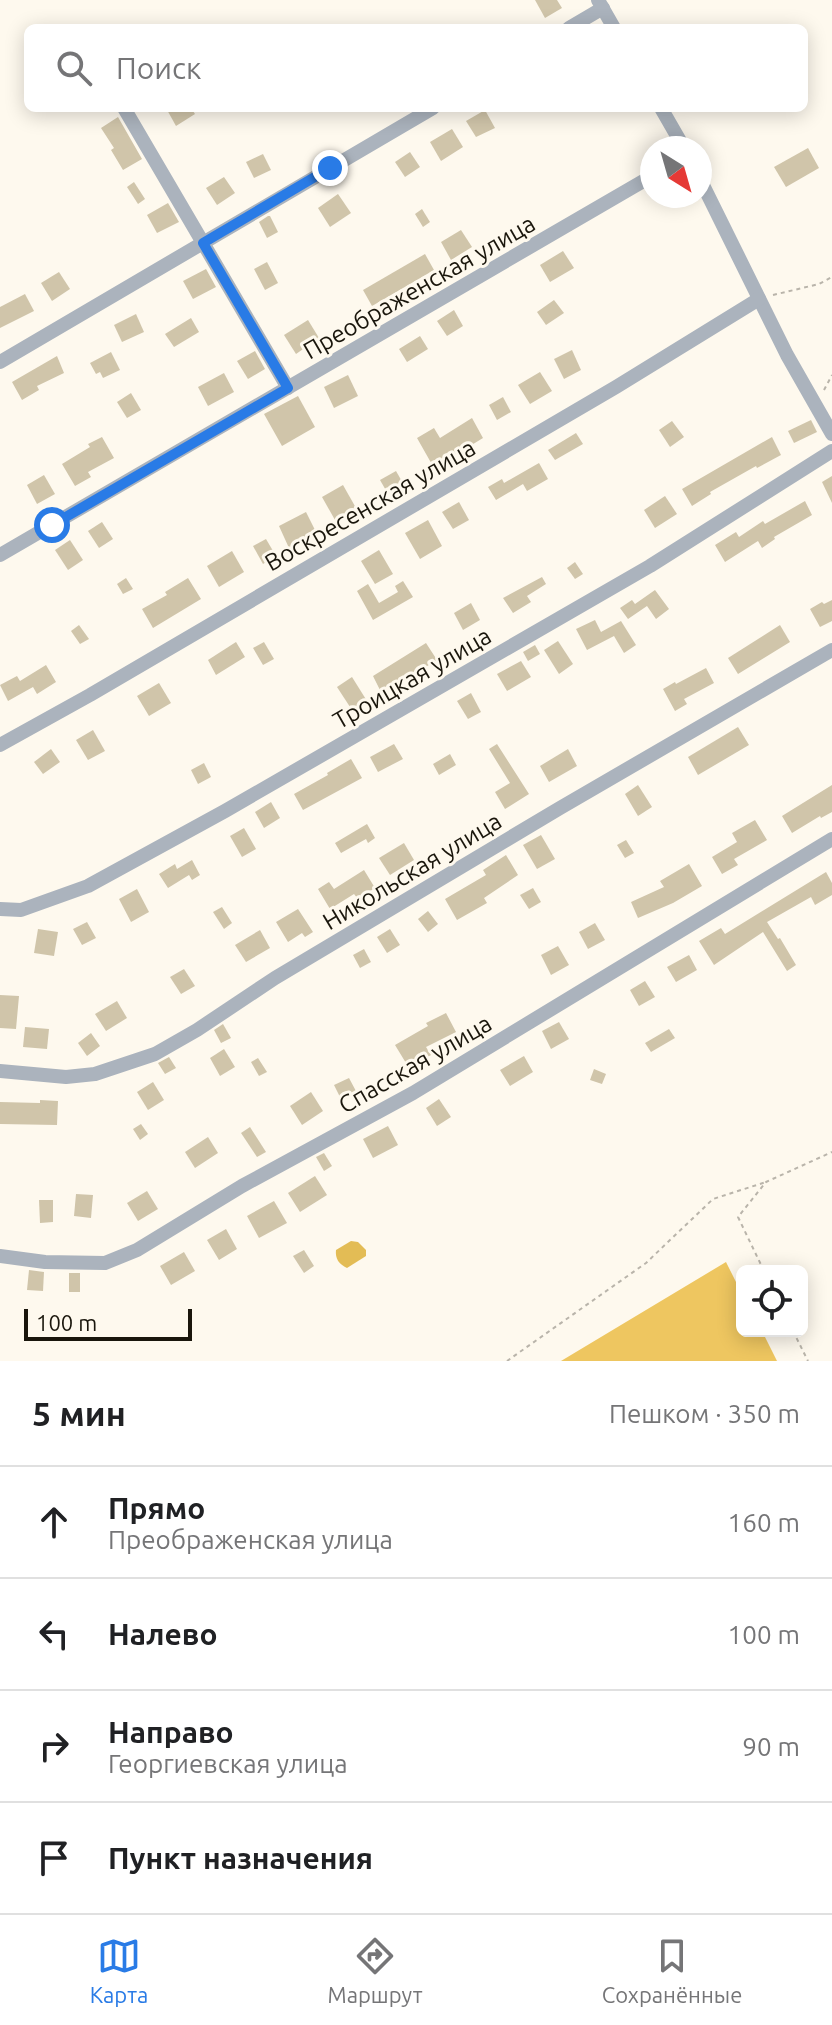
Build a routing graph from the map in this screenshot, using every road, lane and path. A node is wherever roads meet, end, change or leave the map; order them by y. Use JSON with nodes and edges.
{"nodes":[{"id":1,"x":600,"y":4,"type":"edge"},
{"id":2,"x":574,"y":24,"type":"edge"},
{"id":3,"x":612,"y":24,"type":"edge"},
{"id":4,"x":126,"y":112,"type":"edge"},
{"id":5,"x":426,"y":112,"type":"edge"},
{"id":6,"x":663,"y":112,"type":"edge"},
{"id":7,"x":677,"y":136,"type":"edge"},
{"id":8,"x":640,"y":183,"type":"edge"},
{"id":9,"x":712,"y":203,"type":"edge"},
{"id":10,"x":203,"y":243,"type":"junction"},
{"id":11,"x":832,"y":277,"type":"edge"},
{"id":12,"x":759,"y":299,"type":"junction"},
{"id":13,"x":0,"y":362,"type":"edge"},
{"id":14,"x":832,"y":375,"type":"edge"},
{"id":15,"x":288,"y":388,"type":"junction"},
{"id":16,"x":816,"y":406,"type":"junction"},
{"id":17,"x":832,"y":434,"type":"edge"},
{"id":18,"x":832,"y":451,"type":"edge"},
{"id":19,"x":0,"y":555,"type":"edge"},
{"id":20,"x":832,"y":650,"type":"edge"},
{"id":21,"x":0,"y":745,"type":"edge"},
{"id":22,"x":832,"y":839,"type":"edge"},
{"id":23,"x":0,"y":909,"type":"edge"},
{"id":24,"x":0,"y":1071,"type":"edge"},
{"id":25,"x":832,"y":1152,"type":"edge"},
{"id":26,"x":766,"y":1182,"type":"junction"},
{"id":27,"x":0,"y":1256,"type":"edge"},
{"id":28,"x":761,"y":1265,"type":"edge"},
{"id":29,"x":796,"y":1337,"type":"edge"},
{"id":30,"x":507,"y":1361,"type":"edge"},
{"id":31,"x":808,"y":1361,"type":"edge"}],
"edges":[{"from":1,"to":2,"type":"street"},
{"from":1,"to":3,"type":"street"},
{"from":4,"to":10,"type":"street"},
{"from":5,"to":10,"type":"street"},
{"from":6,"to":7,"type":"street"},
{"from":8,"to":15,"type":"street","name":"Преображенская улица"},
{"from":9,"to":12,"type":"street"},
{"from":10,"to":13,"type":"street"},
{"from":10,"to":15,"type":"street"},
{"from":11,"to":12,"type":"path"},
{"from":12,"to":16,"type":"street"},
{"from":12,"to":21,"type":"street","name":"Воскресенская улица"},
{"from":14,"to":16,"type":"path"},
{"from":15,"to":19,"type":"street","name":"Преображенская улица"},
{"from":16,"to":17,"type":"street"},
{"from":18,"to":23,"type":"street","name":"Троицкая улица"},
{"from":20,"to":24,"type":"street","name":"Никольская улица"},
{"from":22,"to":27,"type":"street","name":"Спасская улица"},
{"from":25,"to":26,"type":"path"},
{"from":26,"to":28,"type":"path"},
{"from":26,"to":30,"type":"path"},
{"from":29,"to":31,"type":"path"}]}
